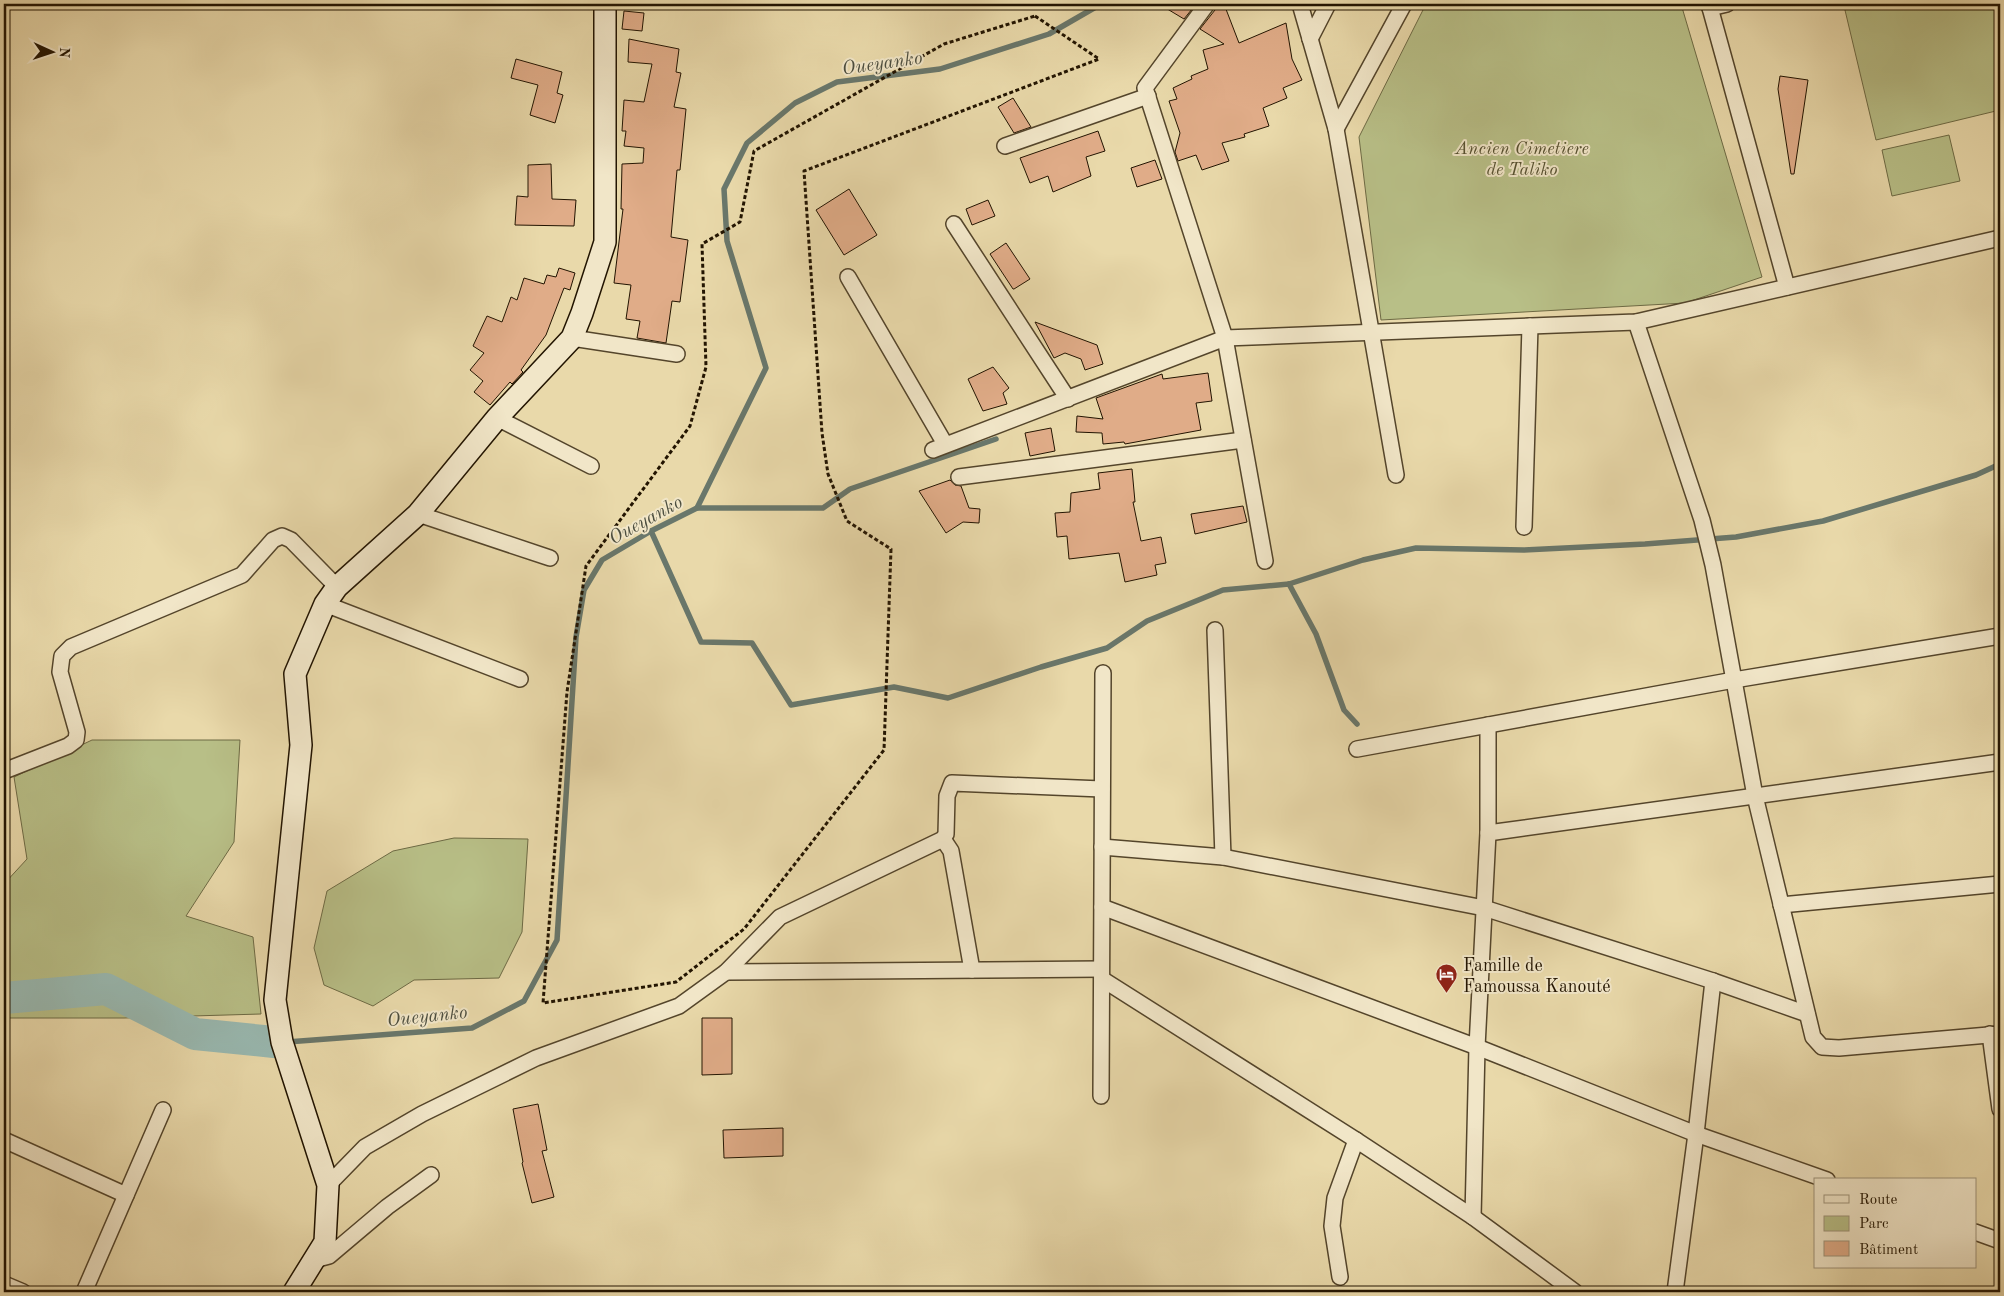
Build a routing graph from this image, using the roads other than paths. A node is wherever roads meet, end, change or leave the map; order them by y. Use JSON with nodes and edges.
{"nodes":[{"id":1,"x":605,"y":4,"type":"edge"},
{"id":2,"x":1207,"y":4,"type":"edge"},
{"id":3,"x":1300,"y":4,"type":"edge"},
{"id":4,"x":1328,"y":4,"type":"edge"},
{"id":5,"x":1404,"y":4,"type":"edge"},
{"id":6,"x":1727,"y":4,"type":"edge"},
{"id":7,"x":1709,"y":6,"type":"edge"},
{"id":8,"x":1310,"y":39,"type":"junction"},
{"id":9,"x":1148,"y":96,"type":"junction"},
{"id":10,"x":1336,"y":129,"type":"junction"},
{"id":11,"x":1004,"y":146,"type":"dead end"},
{"id":12,"x":954,"y":224,"type":"dead end"},
{"id":13,"x":2000,"y":238,"type":"edge"},
{"id":14,"x":848,"y":277,"type":"dead end"},
{"id":15,"x":1787,"y":287,"type":"junction"},
{"id":16,"x":1636,"y":322,"type":"junction"},
{"id":17,"x":1530,"y":326,"type":"junction"},
{"id":18,"x":1371,"y":332,"type":"junction"},
{"id":19,"x":572,"y":338,"type":"junction"},
{"id":20,"x":1225,"y":338,"type":"junction"},
{"id":21,"x":677,"y":354,"type":"dead end"},
{"id":22,"x":1068,"y":400,"type":"junction"},
{"id":23,"x":497,"y":418,"type":"junction"},
{"id":24,"x":1243,"y":440,"type":"junction"},
{"id":25,"x":591,"y":466,"type":"dead end"},
{"id":26,"x":1396,"y":475,"type":"dead end"},
{"id":27,"x":959,"y":477,"type":"dead end"},
{"id":28,"x":418,"y":514,"type":"junction"},
{"id":29,"x":1524,"y":527,"type":"dead end"},
{"id":30,"x":550,"y":558,"type":"dead end"},
{"id":31,"x":1265,"y":561,"type":"dead end"},
{"id":32,"x":331,"y":595,"type":"junction"},
{"id":33,"x":1215,"y":630,"type":"dead end"},
{"id":34,"x":2000,"y":636,"type":"edge"},
{"id":35,"x":1103,"y":673,"type":"dead end"},
{"id":36,"x":520,"y":679,"type":"dead end"},
{"id":37,"x":1734,"y":680,"type":"junction"},
{"id":38,"x":1488,"y":725,"type":"junction"},
{"id":39,"x":1358,"y":749,"type":"dead end"},
{"id":40,"x":2000,"y":762,"type":"edge"},
{"id":41,"x":4,"y":771,"type":"edge"},
{"id":42,"x":1102,"y":790,"type":"junction"},
{"id":43,"x":1755,"y":796,"type":"junction"},
{"id":44,"x":1488,"y":833,"type":"junction"},
{"id":45,"x":943,"y":839,"type":"junction"},
{"id":46,"x":1102,"y":846,"type":"junction"},
{"id":47,"x":1223,"y":857,"type":"junction"},
{"id":48,"x":2000,"y":884,"type":"edge"},
{"id":49,"x":1781,"y":905,"type":"junction"},
{"id":50,"x":1102,"y":907,"type":"junction"},
{"id":51,"x":1484,"y":908,"type":"junction"},
{"id":52,"x":972,"y":970,"type":"junction"},
{"id":53,"x":726,"y":972,"type":"junction"},
{"id":54,"x":1101,"y":974,"type":"junction"},
{"id":55,"x":1713,"y":981,"type":"junction"},
{"id":56,"x":1807,"y":1014,"type":"junction"},
{"id":57,"x":1995,"y":1034,"type":"edge"},
{"id":58,"x":1477,"y":1047,"type":"junction"},
{"id":59,"x":1101,"y":1096,"type":"dead end"},
{"id":60,"x":2000,"y":1109,"type":"edge"},
{"id":61,"x":163,"y":1110,"type":"dead end"},
{"id":62,"x":1696,"y":1134,"type":"junction"},
{"id":63,"x":4,"y":1140,"type":"edge"},
{"id":64,"x":1356,"y":1140,"type":"junction"},
{"id":65,"x":431,"y":1175,"type":"dead end"},
{"id":66,"x":1821,"y":1178,"type":"edge"},
{"id":67,"x":328,"y":1185,"type":"junction"},
{"id":68,"x":126,"y":1195,"type":"junction"},
{"id":69,"x":1473,"y":1217,"type":"junction"},
{"id":70,"x":1976,"y":1232,"type":"edge"},
{"id":71,"x":2000,"y":1241,"type":"edge"},
{"id":72,"x":314,"y":1260,"type":"junction"},
{"id":73,"x":1340,"y":1277,"type":"dead end"},
{"id":74,"x":4,"y":1284,"type":"edge"},
{"id":75,"x":23,"y":1292,"type":"edge"},
{"id":76,"x":84,"y":1292,"type":"edge"},
{"id":77,"x":294,"y":1292,"type":"edge"},
{"id":78,"x":1575,"y":1292,"type":"edge"},
{"id":79,"x":1675,"y":1292,"type":"edge"}],
"edges":[{"from":1,"to":19,"type":"street"},
{"from":2,"to":9,"type":"street"},
{"from":3,"to":8,"type":"street"},
{"from":4,"to":8,"type":"street"},
{"from":5,"to":10,"type":"street"},
{"from":6,"to":7,"type":"street"},
{"from":7,"to":15,"type":"street"},
{"from":8,"to":10,"type":"street"},
{"from":9,"to":11,"type":"street"},
{"from":9,"to":20,"type":"street"},
{"from":10,"to":18,"type":"street"},
{"from":12,"to":22,"type":"street"},
{"from":13,"to":15,"type":"street"},
{"from":14,"to":22,"type":"street"},
{"from":15,"to":16,"type":"street"},
{"from":16,"to":17,"type":"street"},
{"from":16,"to":37,"type":"street"},
{"from":17,"to":18,"type":"street"},
{"from":17,"to":29,"type":"street"},
{"from":18,"to":20,"type":"street"},
{"from":18,"to":26,"type":"street"},
{"from":19,"to":21,"type":"street"},
{"from":19,"to":23,"type":"street"},
{"from":20,"to":22,"type":"street"},
{"from":20,"to":24,"type":"street"},
{"from":23,"to":25,"type":"street"},
{"from":23,"to":28,"type":"street"},
{"from":24,"to":27,"type":"street"},
{"from":24,"to":31,"type":"street"},
{"from":28,"to":30,"type":"street"},
{"from":28,"to":32,"type":"street"},
{"from":32,"to":36,"type":"street"},
{"from":32,"to":41,"type":"street"},
{"from":32,"to":67,"type":"street"},
{"from":33,"to":47,"type":"street"},
{"from":34,"to":37,"type":"street"},
{"from":35,"to":42,"type":"street"},
{"from":37,"to":38,"type":"street"},
{"from":37,"to":43,"type":"street"},
{"from":38,"to":39,"type":"street"},
{"from":38,"to":44,"type":"street"},
{"from":40,"to":43,"type":"street"},
{"from":42,"to":45,"type":"street"},
{"from":42,"to":46,"type":"street"},
{"from":43,"to":44,"type":"street"},
{"from":43,"to":49,"type":"street"},
{"from":44,"to":51,"type":"street"},
{"from":45,"to":52,"type":"street"},
{"from":45,"to":53,"type":"street"},
{"from":46,"to":47,"type":"street"},
{"from":46,"to":50,"type":"street"},
{"from":47,"to":51,"type":"street"},
{"from":48,"to":49,"type":"street"},
{"from":49,"to":56,"type":"street"},
{"from":50,"to":54,"type":"street"},
{"from":50,"to":58,"type":"street"},
{"from":51,"to":55,"type":"street"},
{"from":51,"to":58,"type":"street"},
{"from":52,"to":53,"type":"street"},
{"from":52,"to":54,"type":"street"},
{"from":53,"to":67,"type":"street"},
{"from":54,"to":59,"type":"street"},
{"from":54,"to":64,"type":"street"},
{"from":55,"to":56,"type":"street"},
{"from":55,"to":62,"type":"street"},
{"from":56,"to":57,"type":"street"},
{"from":57,"to":60,"type":"street"},
{"from":58,"to":62,"type":"street"},
{"from":58,"to":69,"type":"street"},
{"from":61,"to":68,"type":"street"},
{"from":62,"to":66,"type":"street"},
{"from":62,"to":79,"type":"street"},
{"from":63,"to":68,"type":"street"},
{"from":64,"to":69,"type":"street"},
{"from":64,"to":73,"type":"street"},
{"from":65,"to":72,"type":"street"},
{"from":67,"to":72,"type":"street"},
{"from":68,"to":76,"type":"street"},
{"from":69,"to":78,"type":"street"},
{"from":70,"to":71,"type":"street"},
{"from":72,"to":77,"type":"street"},
{"from":74,"to":75,"type":"street"}]}
